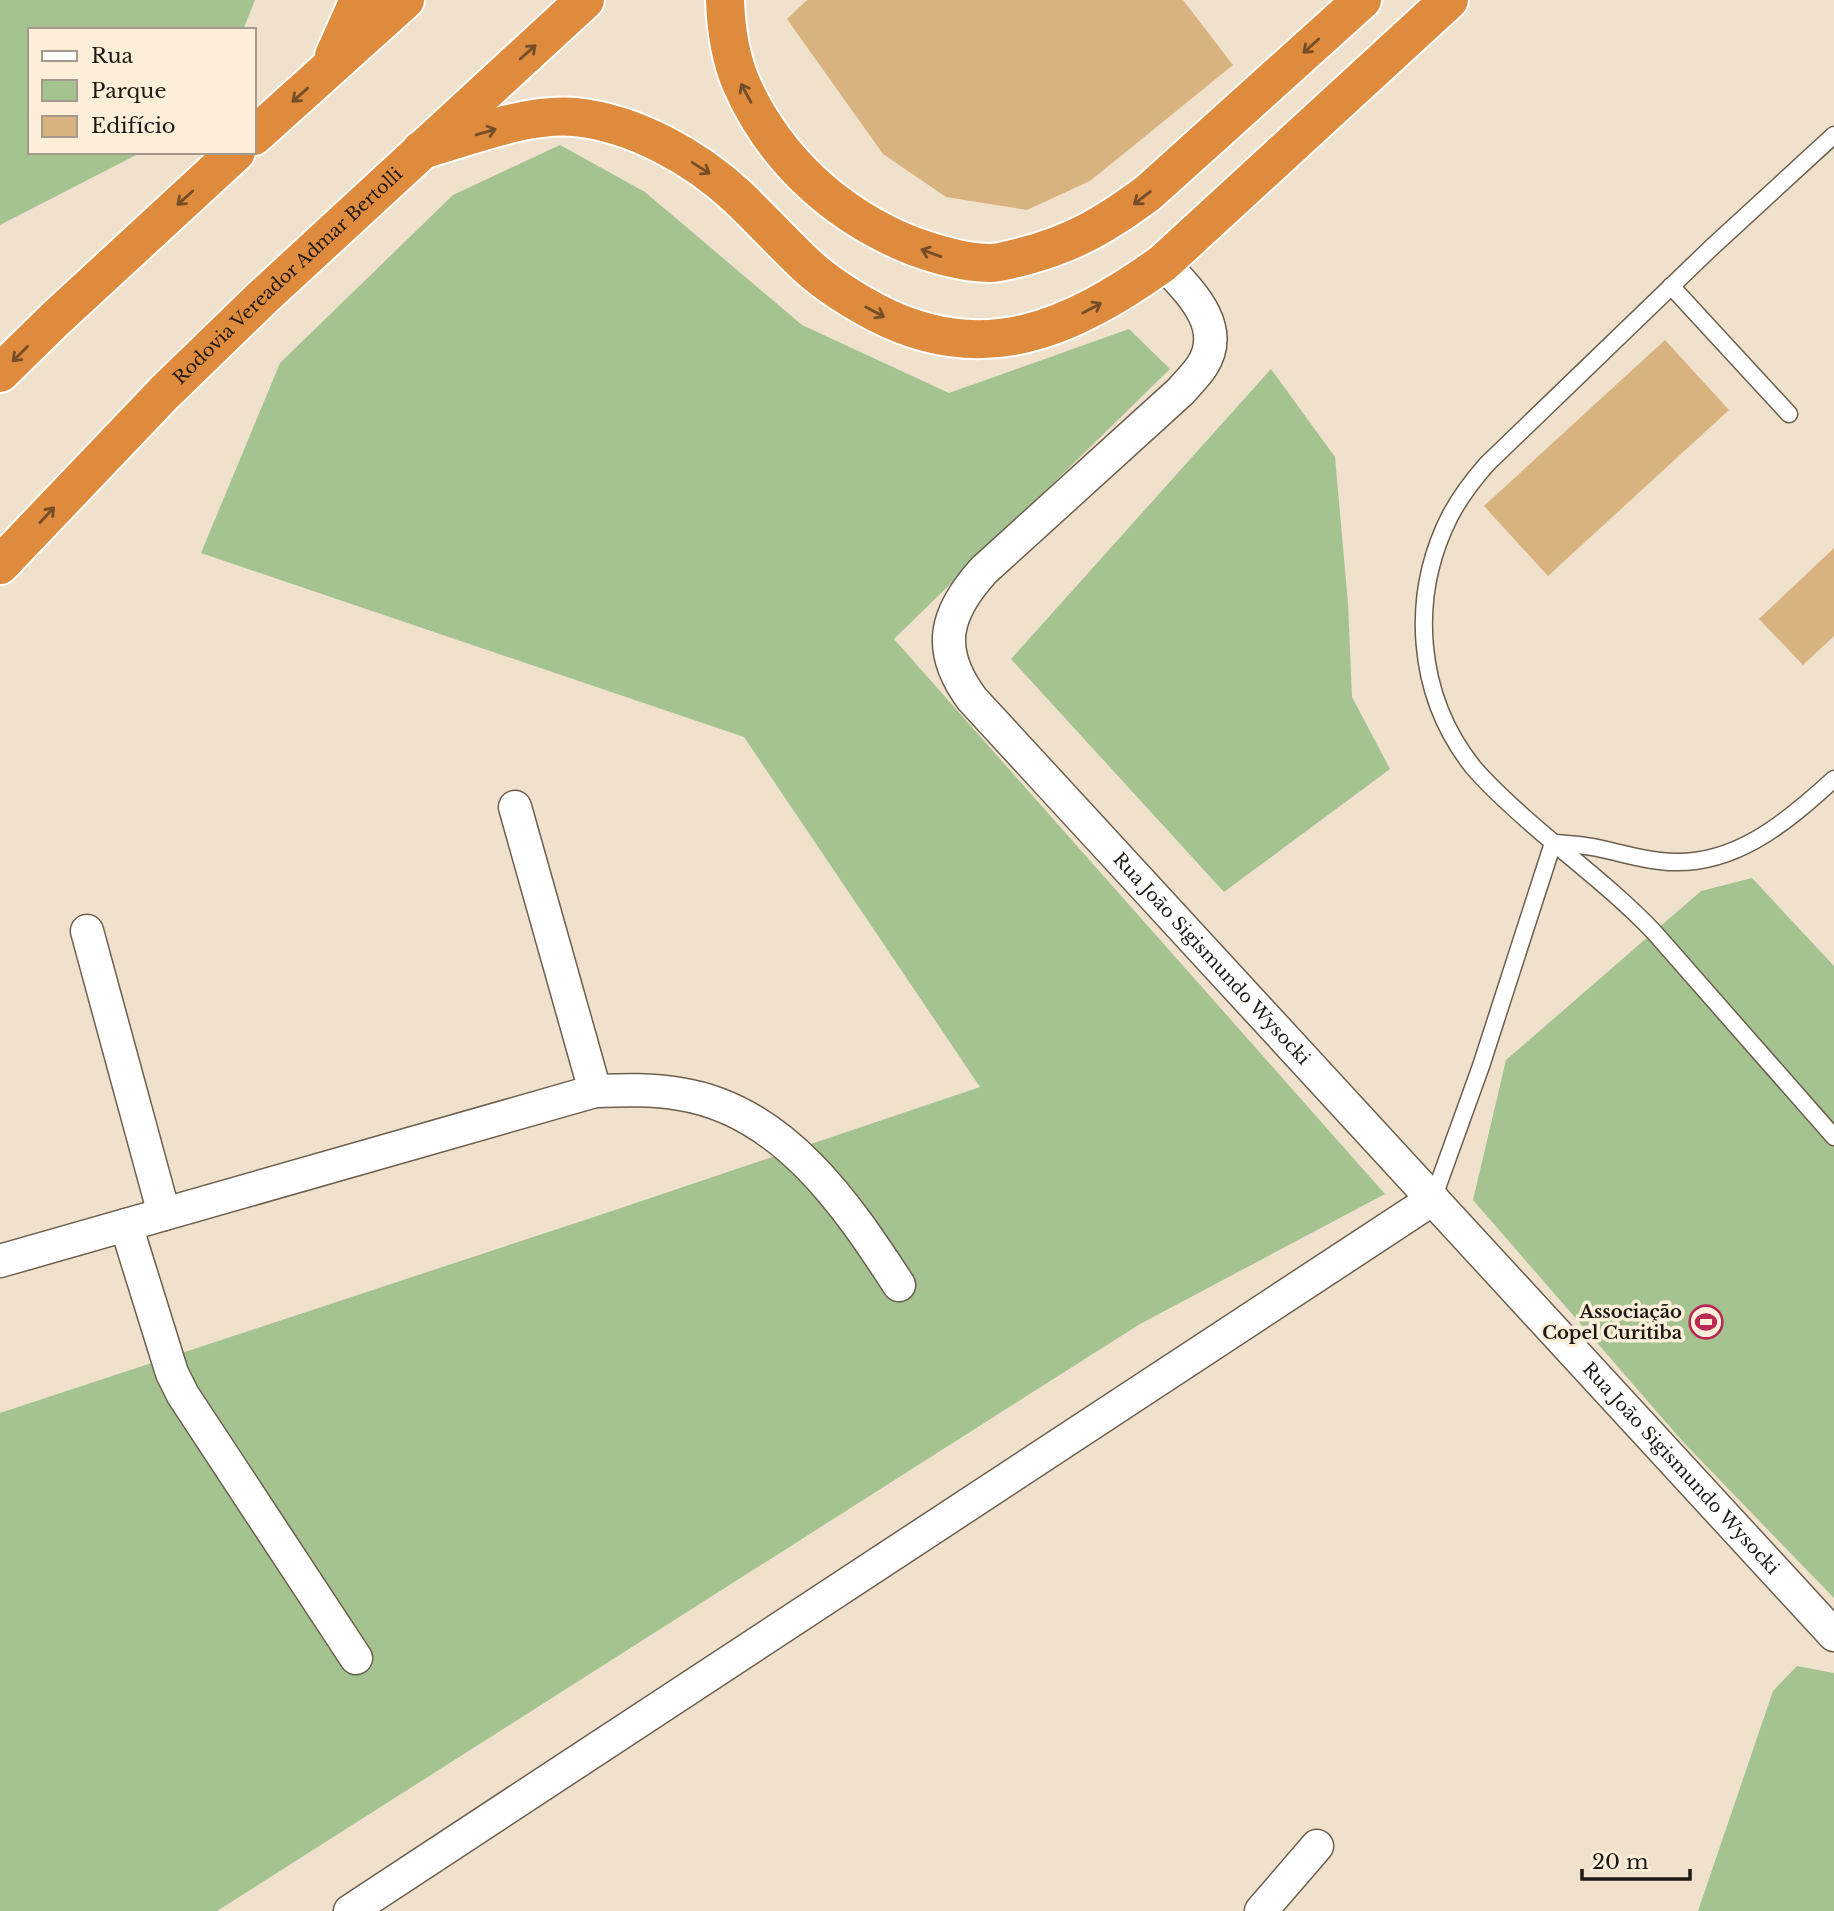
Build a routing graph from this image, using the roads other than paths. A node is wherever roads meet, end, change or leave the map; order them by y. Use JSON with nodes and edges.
{"nodes":[{"id":1,"x":359,"y":0,"type":"edge"},
{"id":2,"x":405,"y":0,"type":"edge"},
{"id":3,"x":585,"y":0,"type":"edge"},
{"id":4,"x":725,"y":0,"type":"edge"},
{"id":5,"x":1362,"y":0,"type":"edge"},
{"id":6,"x":1449,"y":0,"type":"edge"},
{"id":7,"x":327,"y":70,"type":"junction"},
{"id":8,"x":256,"y":134,"type":"edge"},
{"id":9,"x":1834,"y":135,"type":"edge"},
{"id":10,"x":421,"y":150,"type":"junction"},
{"id":11,"x":234,"y":154,"type":"edge"},
{"id":12,"x":1163,"y":263,"type":"junction"},
{"id":13,"x":1671,"y":286,"type":"junction"},
{"id":14,"x":0,"y":373,"type":"edge"},
{"id":15,"x":1789,"y":414,"type":"dead end"},
{"id":16,"x":0,"y":565,"type":"edge"},
{"id":17,"x":1834,"y":779,"type":"edge"},
{"id":18,"x":515,"y":807,"type":"dead end"},
{"id":19,"x":1553,"y":843,"type":"junction"},
{"id":20,"x":87,"y":931,"type":"dead end"},
{"id":21,"x":595,"y":1091,"type":"junction"},
{"id":22,"x":1834,"y":1137,"type":"edge"},
{"id":23,"x":1433,"y":1199,"type":"junction"},
{"id":24,"x":164,"y":1214,"type":"junction"},
{"id":25,"x":126,"y":1225,"type":"junction"},
{"id":26,"x":0,"y":1261,"type":"edge"},
{"id":27,"x":900,"y":1285,"type":"dead end"},
{"id":28,"x":1834,"y":1634,"type":"edge"},
{"id":29,"x":356,"y":1658,"type":"dead end"},
{"id":30,"x":1317,"y":1846,"type":"dead end"},
{"id":31,"x":350,"y":1911,"type":"edge"},
{"id":32,"x":1261,"y":1911,"type":"edge"}],
"edges":[{"from":1,"to":7,"type":"highway"},
{"from":2,"to":7,"type":"highway"},
{"from":10,"to":3,"type":"highway","name":"Rodovia Vereador Admar Bertolli","one_way":true},
{"from":5,"to":4,"type":"highway","one_way":true},
{"from":6,"to":12,"type":"highway"},
{"from":7,"to":8,"type":"highway","one_way":true},
{"from":9,"to":13,"type":"lane"},
{"from":10,"to":12,"type":"highway","one_way":true},
{"from":16,"to":10,"type":"highway","name":"Rodovia Vereador Admar Bertolli","one_way":true},
{"from":11,"to":14,"type":"highway","one_way":true},
{"from":12,"to":23,"type":"street","name":"Rua João Sigismundo Wysocki"},
{"from":13,"to":15,"type":"lane"},
{"from":13,"to":19,"type":"lane"},
{"from":17,"to":19,"type":"lane"},
{"from":18,"to":21,"type":"street"},
{"from":19,"to":22,"type":"lane"},
{"from":19,"to":23,"type":"lane"},
{"from":20,"to":24,"type":"street"},
{"from":21,"to":24,"type":"street"},
{"from":21,"to":27,"type":"street"},
{"from":23,"to":28,"type":"street","name":"Rua João Sigismundo Wysocki"},
{"from":23,"to":31,"type":"street"},
{"from":24,"to":25,"type":"street"},
{"from":25,"to":26,"type":"street"},
{"from":25,"to":29,"type":"street"},
{"from":30,"to":32,"type":"street"}]}
